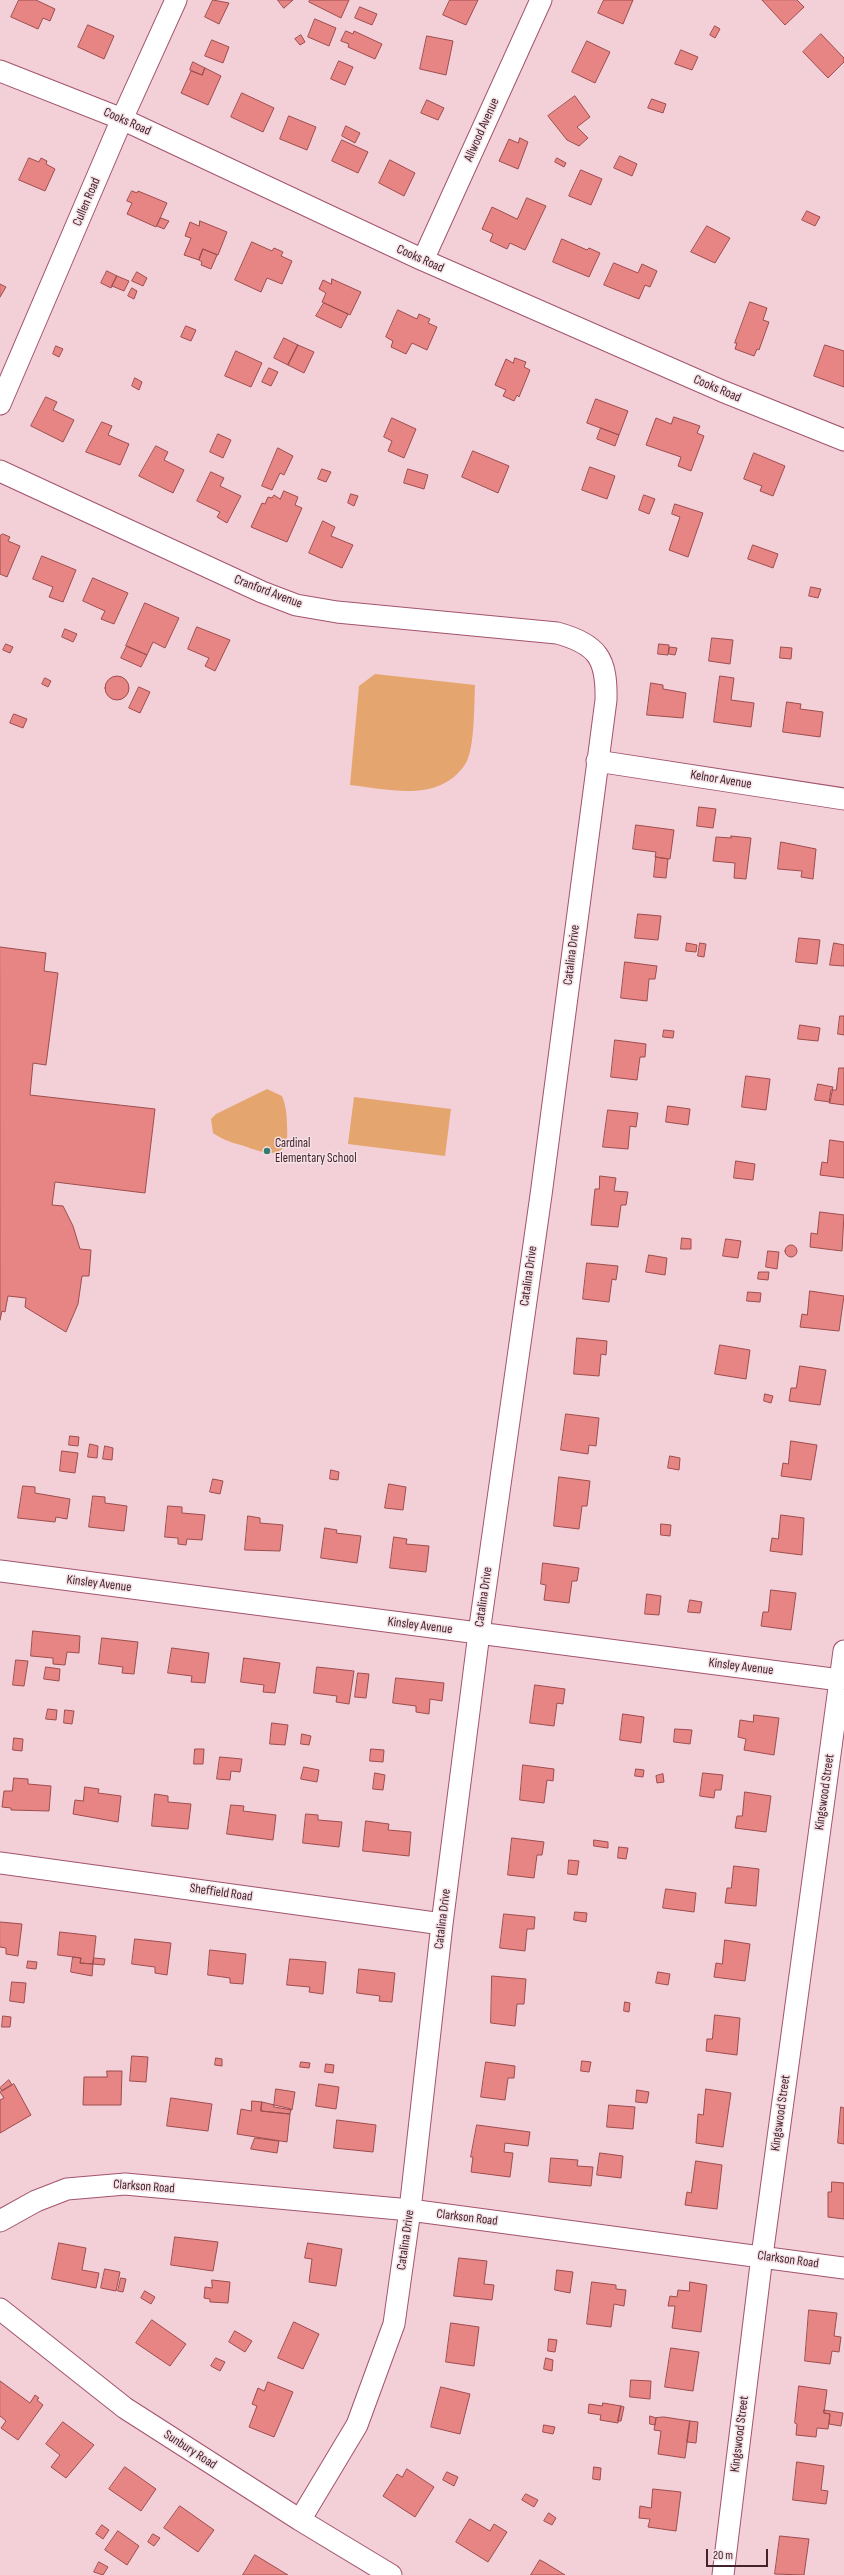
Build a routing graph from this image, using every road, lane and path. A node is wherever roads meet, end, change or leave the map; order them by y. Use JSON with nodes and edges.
{"nodes":[{"id":1,"x":176,"y":0,"type":"edge"},
{"id":2,"x":541,"y":0,"type":"edge"},
{"id":3,"x":0,"y":71,"type":"edge"},
{"id":4,"x":122,"y":119,"type":"junction"},
{"id":5,"x":423,"y":260,"type":"junction"},
{"id":6,"x":0,"y":404,"type":"edge"},
{"id":7,"x":844,"y":440,"type":"edge"},
{"id":8,"x":0,"y":471,"type":"edge"},
{"id":9,"x":600,"y":656,"type":"joint"},
{"id":10,"x":597,"y":761,"type":"junction"},
{"id":11,"x":844,"y":799,"type":"edge"},
{"id":12,"x":0,"y":1571,"type":"edge"},
{"id":13,"x":479,"y":1633,"type":"junction"},
{"id":14,"x":844,"y":1651,"type":"edge"},
{"id":15,"x":840,"y":1680,"type":"junction"},
{"id":16,"x":0,"y":1862,"type":"edge"},
{"id":17,"x":442,"y":1924,"type":"junction"},
{"id":18,"x":410,"y":2210,"type":"junction"},
{"id":19,"x":0,"y":2221,"type":"edge"},
{"id":20,"x":762,"y":2256,"type":"junction"},
{"id":21,"x":844,"y":2268,"type":"edge"},
{"id":22,"x":0,"y":2309,"type":"edge"},
{"id":23,"x":300,"y":2520,"type":"junction"},
{"id":24,"x":391,"y":2575,"type":"edge"},
{"id":25,"x":723,"y":2575,"type":"edge"}],
"edges":[{"from":1,"to":4,"type":"street","name":"Cullen Road"},
{"from":2,"to":5,"type":"street","name":"Allwood Avenue"},
{"from":3,"to":4,"type":"street","name":"Cooks Road"},
{"from":4,"to":5,"type":"street","name":"Cooks Road"},
{"from":4,"to":6,"type":"street","name":"Cullen Road"},
{"from":5,"to":7,"type":"street","name":"Cooks Road"},
{"from":8,"to":9,"type":"street","name":"Cranford Avenue"},
{"from":9,"to":10,"type":"street","name":"Catalina Drive"},
{"from":10,"to":11,"type":"street","name":"Kelnor Avenue"},
{"from":10,"to":13,"type":"street","name":"Catalina Drive"},
{"from":12,"to":13,"type":"street","name":"Kinsley Avenue"},
{"from":13,"to":15,"type":"street","name":"Kinsley Avenue"},
{"from":13,"to":17,"type":"street","name":"Catalina Drive"},
{"from":14,"to":15,"type":"street","name":"Kingswood Street"},
{"from":15,"to":20,"type":"street","name":"Kingswood Street"},
{"from":16,"to":17,"type":"street","name":"Sheffield Road"},
{"from":17,"to":18,"type":"street","name":"Catalina Drive"},
{"from":18,"to":19,"type":"street","name":"Clarkson Road"},
{"from":18,"to":20,"type":"street","name":"Clarkson Road"},
{"from":18,"to":23,"type":"street","name":"Catalina Drive"},
{"from":20,"to":21,"type":"street","name":"Clarkson Road"},
{"from":20,"to":25,"type":"street","name":"Kingswood Street"},
{"from":22,"to":23,"type":"street","name":"Sunbury Road"},
{"from":23,"to":24,"type":"street","name":"Sunbury Road"}]}
